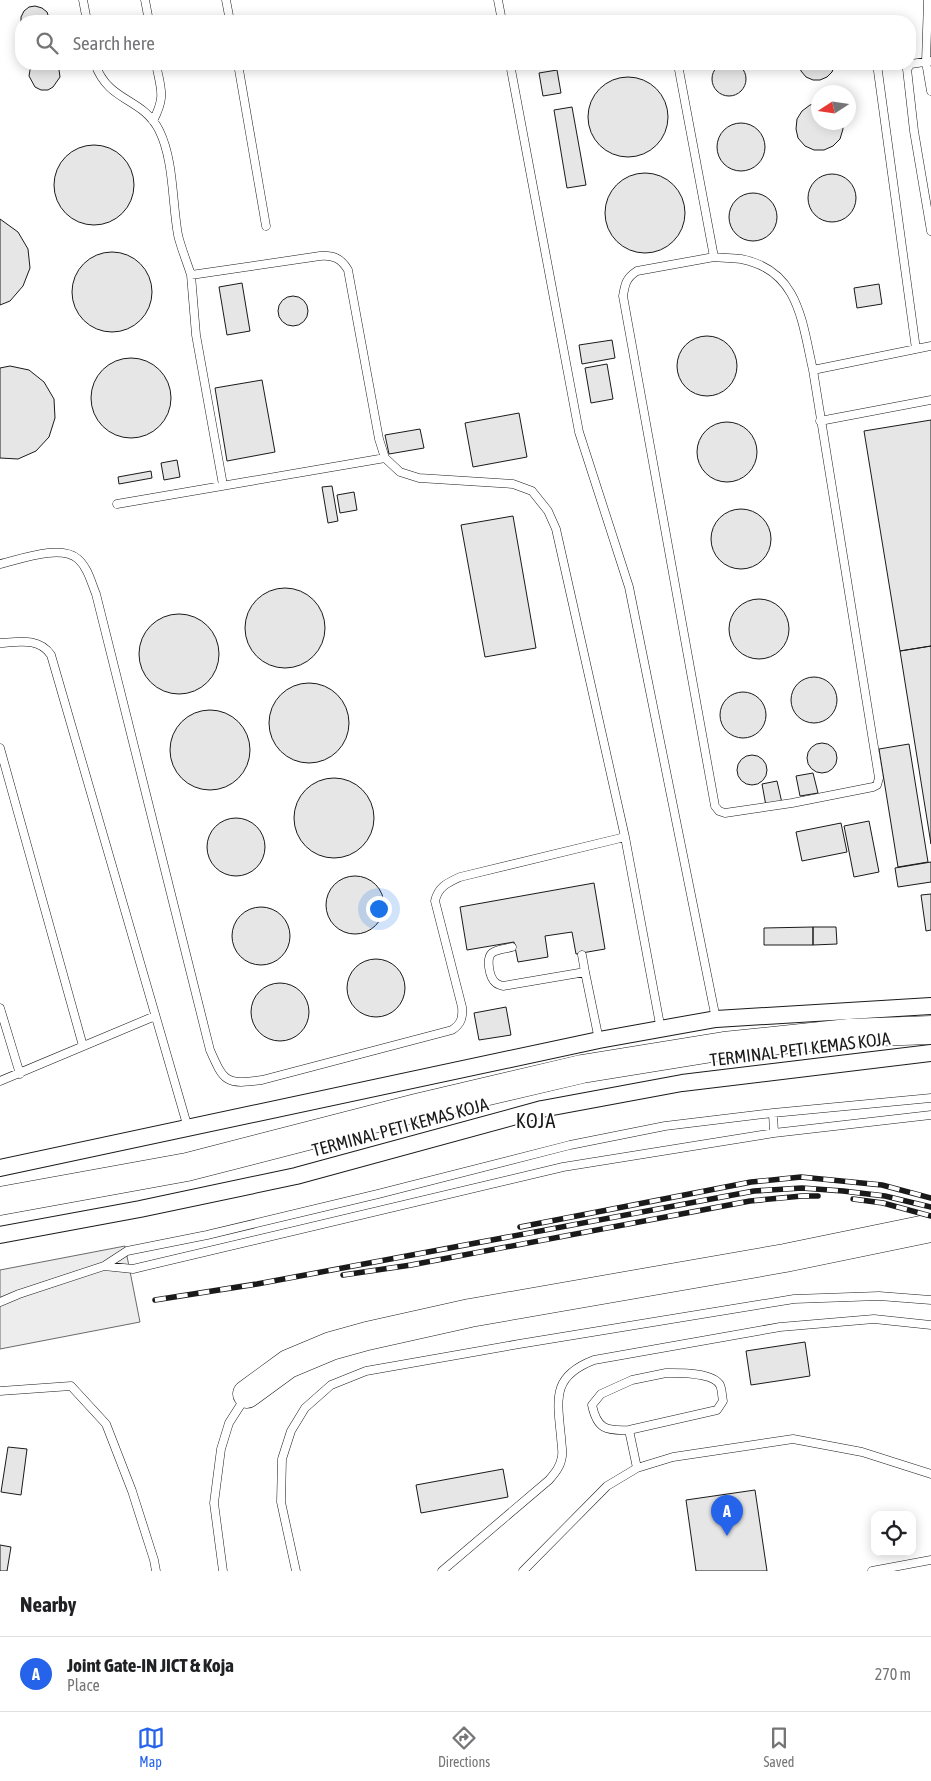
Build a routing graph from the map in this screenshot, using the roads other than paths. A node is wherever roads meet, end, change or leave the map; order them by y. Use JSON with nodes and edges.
{"nodes":[{"id":1,"x":83,"y":0,"type":"edge"},
{"id":2,"x":145,"y":0,"type":"edge"},
{"id":3,"x":226,"y":0,"type":"edge"},
{"id":4,"x":498,"y":0,"type":"edge"},
{"id":5,"x":928,"y":0,"type":"edge"},
{"id":6,"x":86,"y":15,"type":"edge"},
{"id":7,"x":148,"y":15,"type":"edge"},
{"id":8,"x":229,"y":15,"type":"edge"},
{"id":9,"x":501,"y":15,"type":"edge"},
{"id":10,"x":929,"y":61,"type":"edge"},
{"id":11,"x":916,"y":63,"type":"edge"},
{"id":12,"x":98,"y":70,"type":"edge"},
{"id":13,"x":157,"y":70,"type":"edge"},
{"id":14,"x":239,"y":70,"type":"edge"},
{"id":15,"x":511,"y":70,"type":"edge"},
{"id":16,"x":679,"y":70,"type":"edge"},
{"id":17,"x":879,"y":70,"type":"edge"},
{"id":18,"x":907,"y":70,"type":"edge"},
{"id":19,"x":931,"y":91,"type":"edge"},
{"id":20,"x":153,"y":121,"type":"junction"},
{"id":21,"x":266,"y":226,"type":"dead end"},
{"id":22,"x":931,"y":231,"type":"edge"},
{"id":23,"x":714,"y":257,"type":"junction"},
{"id":24,"x":191,"y":275,"type":"junction"},
{"id":25,"x":931,"y":346,"type":"edge"},
{"id":26,"x":916,"y":349,"type":"junction"},
{"id":27,"x":812,"y":370,"type":"junction"},
{"id":28,"x":931,"y":400,"type":"edge"},
{"id":29,"x":820,"y":422,"type":"junction"},
{"id":30,"x":385,"y":458,"type":"junction"},
{"id":31,"x":223,"y":485,"type":"junction"},
{"id":32,"x":117,"y":504,"type":"dead end"},
{"id":33,"x":0,"y":564,"type":"edge"},
{"id":34,"x":0,"y":643,"type":"edge"},
{"id":35,"x":0,"y":748,"type":"edge"},
{"id":36,"x":626,"y":837,"type":"junction"},
{"id":37,"x":512,"y":947,"type":"dead end"},
{"id":38,"x":582,"y":955,"type":"dead end"},
{"id":39,"x":585,"y":972,"type":"junction"},
{"id":40,"x":931,"y":1006,"type":"edge"},
{"id":41,"x":0,"y":1008,"type":"edge"},
{"id":42,"x":155,"y":1016,"type":"junction"},
{"id":43,"x":716,"y":1019,"type":"junction"},
{"id":44,"x":661,"y":1030,"type":"junction"},
{"id":45,"x":931,"y":1030,"type":"edge"},
{"id":46,"x":599,"y":1040,"type":"junction"},
{"id":47,"x":83,"y":1046,"type":"junction"},
{"id":48,"x":931,"y":1053,"type":"edge"},
{"id":49,"x":20,"y":1074,"type":"junction"},
{"id":50,"x":0,"y":1081,"type":"edge"},
{"id":51,"x":931,"y":1098,"type":"edge"},
{"id":52,"x":773,"y":1113,"type":"junction"},
{"id":53,"x":931,"y":1115,"type":"edge"},
{"id":54,"x":188,"y":1128,"type":"junction"},
{"id":55,"x":774,"y":1133,"type":"junction"},
{"id":56,"x":0,"y":1168,"type":"edge"},
{"id":57,"x":398,"y":1189,"type":"junction"},
{"id":58,"x":0,"y":1201,"type":"edge"},
{"id":59,"x":402,"y":1205,"type":"junction"},
{"id":60,"x":931,"y":1228,"type":"edge"},
{"id":61,"x":0,"y":1235,"type":"edge"},
{"id":62,"x":104,"y":1266,"type":"junction"},
{"id":63,"x":931,"y":1300,"type":"edge"},
{"id":64,"x":0,"y":1302,"type":"edge"},
{"id":65,"x":931,"y":1325,"type":"edge"},
{"id":66,"x":0,"y":1391,"type":"edge"},
{"id":67,"x":247,"y":1394,"type":"joint"},
{"id":68,"x":629,"y":1430,"type":"junction"},
{"id":69,"x":637,"y":1468,"type":"junction"},
{"id":70,"x":931,"y":1474,"type":"edge"},
{"id":71,"x":931,"y":1560,"type":"edge"},
{"id":72,"x":156,"y":1571,"type":"edge"},
{"id":73,"x":222,"y":1571,"type":"edge"},
{"id":74,"x":296,"y":1571,"type":"edge"},
{"id":75,"x":442,"y":1571,"type":"edge"},
{"id":76,"x":523,"y":1571,"type":"edge"},
{"id":77,"x":872,"y":1571,"type":"edge"}],
"edges":[{"from":1,"to":6,"type":"lane"},
{"from":2,"to":7,"type":"lane"},
{"from":3,"to":8,"type":"lane"},
{"from":4,"to":9,"type":"lane"},
{"from":5,"to":10,"type":"lane"},
{"from":10,"to":11,"type":"lane"},
{"from":10,"to":19,"type":"lane"},
{"from":12,"to":20,"type":"lane"},
{"from":13,"to":20,"type":"lane"},
{"from":14,"to":21,"type":"lane"},
{"from":15,"to":43,"type":"lane"},
{"from":16,"to":23,"type":"lane"},
{"from":17,"to":26,"type":"lane"},
{"from":18,"to":22,"type":"lane"},
{"from":20,"to":24,"type":"lane"},
{"from":23,"to":27,"type":"lane"},
{"from":23,"to":29,"type":"lane"},
{"from":24,"to":30,"type":"lane"},
{"from":24,"to":31,"type":"lane"},
{"from":25,"to":26,"type":"lane"},
{"from":26,"to":27,"type":"lane"},
{"from":27,"to":29,"type":"lane"},
{"from":28,"to":29,"type":"lane"},
{"from":30,"to":31,"type":"lane"},
{"from":30,"to":36,"type":"lane"},
{"from":31,"to":32,"type":"lane"},
{"from":33,"to":36,"type":"lane"},
{"from":34,"to":42,"type":"lane"},
{"from":35,"to":47,"type":"lane"},
{"from":36,"to":44,"type":"lane"},
{"from":37,"to":39,"type":"lane"},
{"from":38,"to":39,"type":"lane"},
{"from":39,"to":46,"type":"lane"},
{"from":40,"to":43,"type":"street","name":"TERMINAL PETI KEMAS KOJA"},
{"from":41,"to":49,"type":"lane"},
{"from":42,"to":47,"type":"lane"},
{"from":42,"to":54,"type":"lane"},
{"from":43,"to":44,"type":"street","name":"TERMINAL PETI KEMAS KOJA"},
{"from":44,"to":46,"type":"street","name":"TERMINAL PETI KEMAS KOJA"},
{"from":45,"to":58,"type":"highway"},
{"from":46,"to":54,"type":"street","name":"TERMINAL PETI KEMAS KOJA"},
{"from":47,"to":49,"type":"lane"},
{"from":48,"to":61,"type":"street","name":"TERMINAL PETI KEMAS KOJA"},
{"from":49,"to":50,"type":"lane"},
{"from":51,"to":52,"type":"lane"},
{"from":52,"to":55,"type":"lane"},
{"from":52,"to":57,"type":"lane"},
{"from":53,"to":55,"type":"lane"},
{"from":54,"to":56,"type":"street","name":"TERMINAL PETI KEMAS KOJA"},
{"from":55,"to":59,"type":"lane"},
{"from":57,"to":59,"type":"lane"},
{"from":57,"to":62,"type":"lane"},
{"from":59,"to":62,"type":"lane"},
{"from":60,"to":67,"type":"highway"},
{"from":62,"to":64,"type":"lane"},
{"from":63,"to":74,"type":"lane"},
{"from":65,"to":75,"type":"lane"},
{"from":66,"to":72,"type":"lane"},
{"from":67,"to":73,"type":"lane"},
{"from":68,"to":68,"type":"lane"},
{"from":68,"to":69,"type":"lane"},
{"from":69,"to":70,"type":"lane"},
{"from":69,"to":76,"type":"lane"},
{"from":71,"to":77,"type":"lane"}]}
